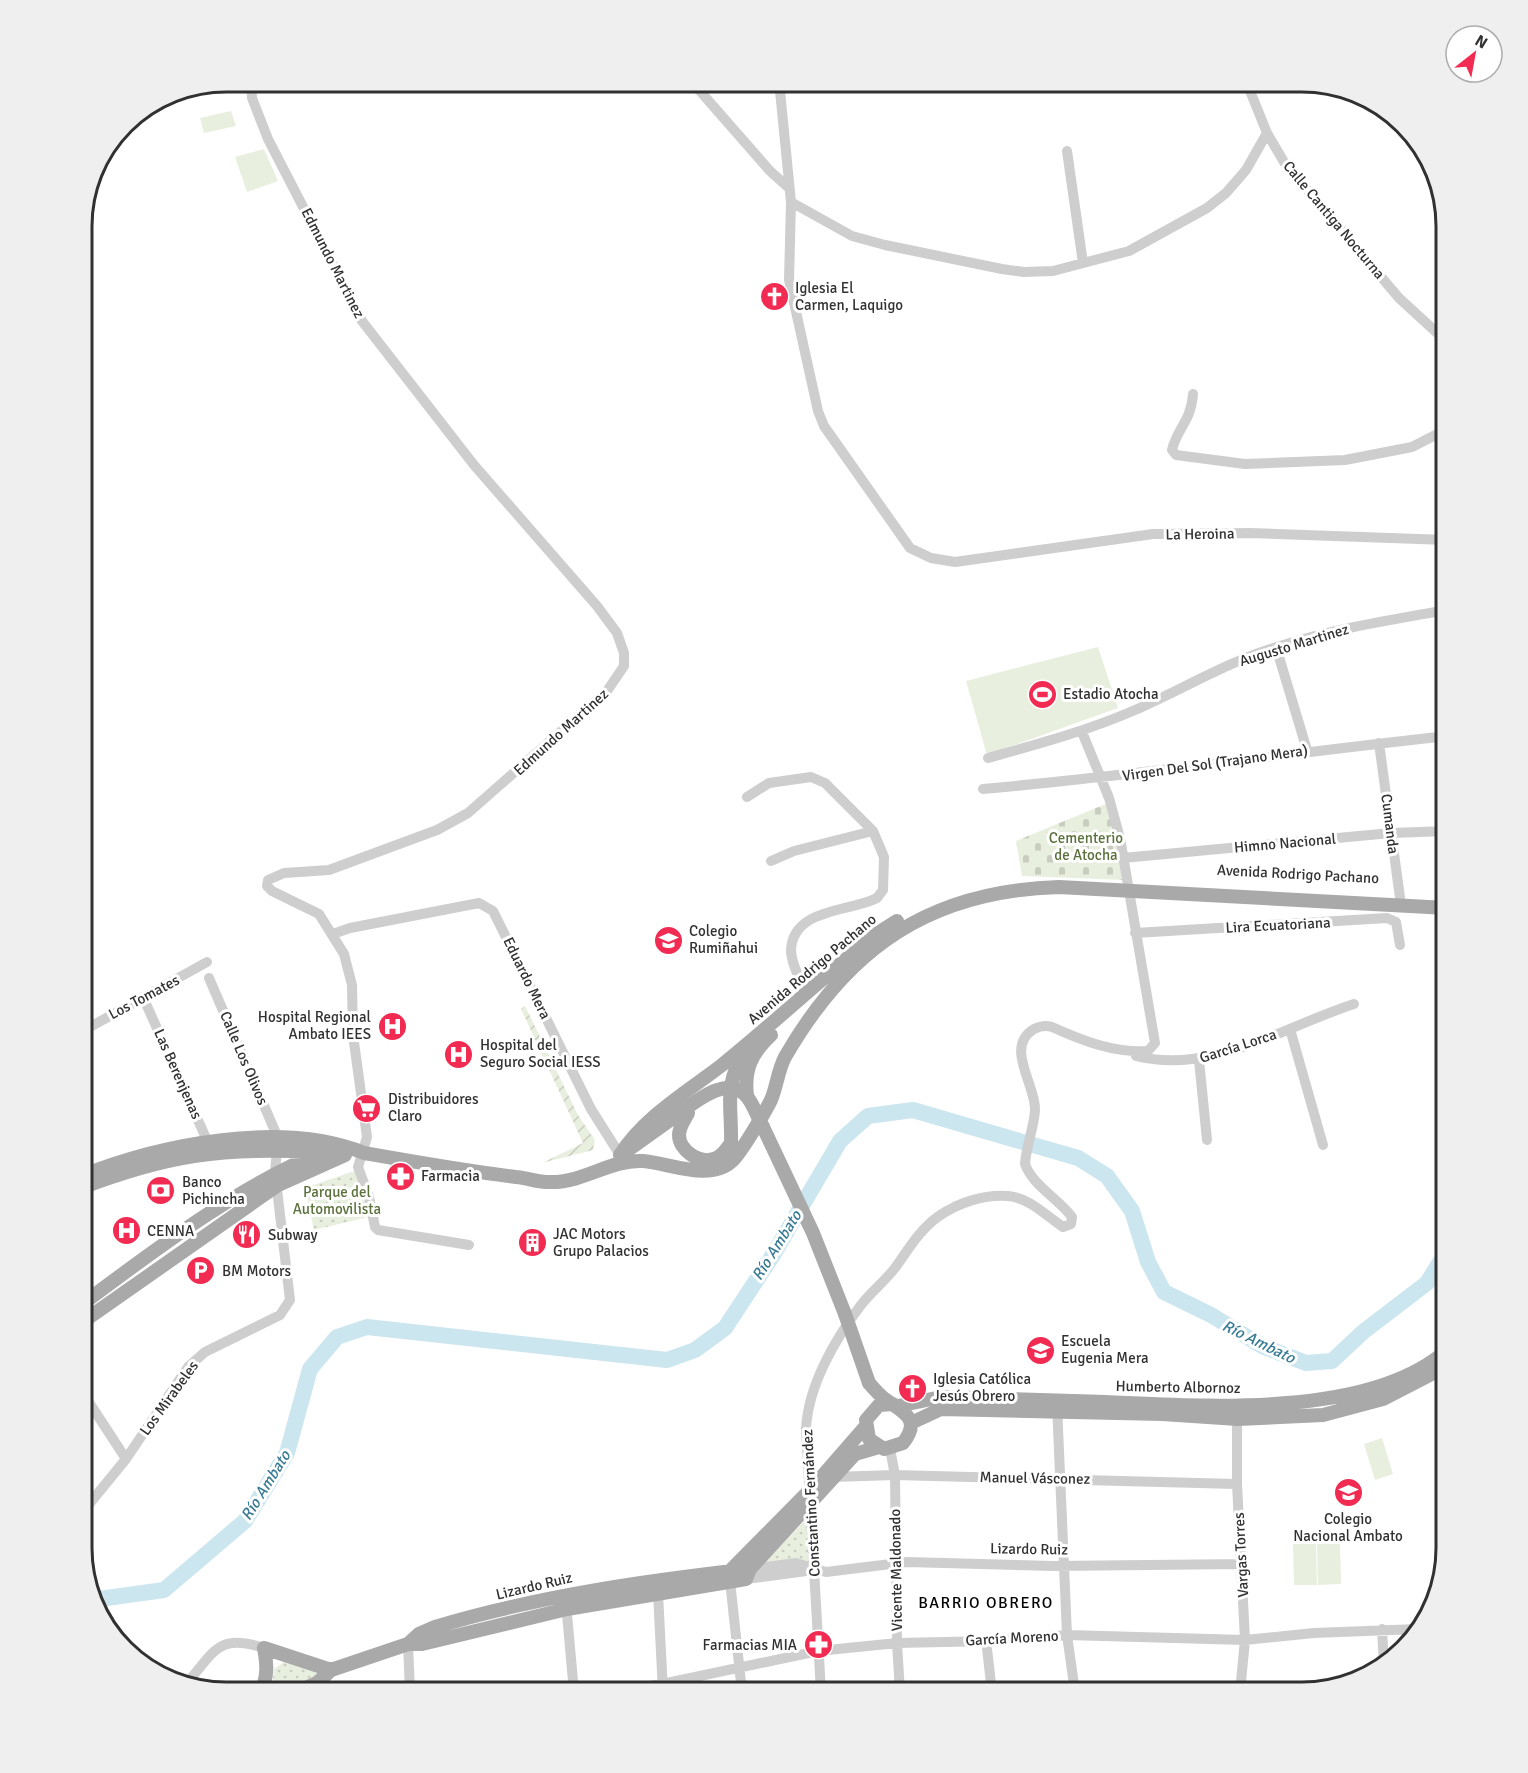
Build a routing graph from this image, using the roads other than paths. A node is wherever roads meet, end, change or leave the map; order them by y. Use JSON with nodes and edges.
{"nodes":[{"id":1,"x":252,"y":92,"type":"edge"},
{"id":2,"x":701,"y":92,"type":"edge"},
{"id":3,"x":780,"y":92,"type":"edge"},
{"id":4,"x":1250,"y":92,"type":"edge"},
{"id":5,"x":1267,"y":133,"type":"junction"},
{"id":6,"x":1067,"y":151,"type":"dead end"},
{"id":7,"x":789,"y":188,"type":"junction"},
{"id":8,"x":791,"y":202,"type":"junction"},
{"id":9,"x":1083,"y":262,"type":"junction"},
{"id":10,"x":1436,"y":332,"type":"edge"},
{"id":11,"x":1193,"y":394,"type":"dead end"},
{"id":12,"x":1436,"y":435,"type":"edge"},
{"id":13,"x":1436,"y":540,"type":"edge"},
{"id":14,"x":1436,"y":612,"type":"edge"},
{"id":15,"x":1276,"y":647,"type":"junction"},
{"id":16,"x":1082,"y":732,"type":"junction"},
{"id":17,"x":1436,"y":737,"type":"edge"},
{"id":18,"x":1379,"y":743,"type":"junction"},
{"id":19,"x":1307,"y":750,"type":"junction"},
{"id":20,"x":988,"y":758,"type":"dead end"},
{"id":21,"x":1102,"y":778,"type":"junction"},
{"id":22,"x":983,"y":789,"type":"dead end"},
{"id":23,"x":747,"y":797,"type":"dead end"},
{"id":24,"x":873,"y":831,"type":"junction"},
{"id":25,"x":1436,"y":831,"type":"edge"},
{"id":26,"x":1390,"y":833,"type":"junction"},
{"id":27,"x":1123,"y":858,"type":"junction"},
{"id":28,"x":771,"y":861,"type":"dead end"},
{"id":29,"x":1127,"y":885,"type":"junction"},
{"id":30,"x":1436,"y":900,"type":"edge"},
{"id":31,"x":1400,"y":901,"type":"junction"},
{"id":32,"x":1436,"y":906,"type":"edge"},
{"id":33,"x":333,"y":933,"type":"junction"},
{"id":34,"x":1135,"y":933,"type":"junction"},
{"id":35,"x":1400,"y":945,"type":"dead end"},
{"id":36,"x":207,"y":962,"type":"dead end"},
{"id":37,"x":209,"y":978,"type":"dead end"},
{"id":38,"x":844,"y":978,"type":"junction"},
{"id":39,"x":806,"y":994,"type":"junction"},
{"id":40,"x":143,"y":997,"type":"junction"},
{"id":41,"x":1353,"y":1004,"type":"dead end"},
{"id":42,"x":92,"y":1026,"type":"edge"},
{"id":43,"x":1290,"y":1029,"type":"junction"},
{"id":44,"x":749,"y":1043,"type":"junction"},
{"id":45,"x":1118,"y":1052,"type":"junction"},
{"id":46,"x":1199,"y":1060,"type":"junction"},
{"id":47,"x":747,"y":1096,"type":"junction"},
{"id":48,"x":683,"y":1114,"type":"junction"},
{"id":49,"x":763,"y":1127,"type":"junction"},
{"id":50,"x":1207,"y":1140,"type":"dead end"},
{"id":51,"x":1323,"y":1144,"type":"dead end"},
{"id":52,"x":278,"y":1145,"type":"junction"},
{"id":53,"x":210,"y":1147,"type":"junction"},
{"id":54,"x":343,"y":1150,"type":"junction"},
{"id":55,"x":321,"y":1152,"type":"junction"},
{"id":56,"x":364,"y":1153,"type":"junction"},
{"id":57,"x":622,"y":1158,"type":"junction"},
{"id":58,"x":127,"y":1164,"type":"junction"},
{"id":59,"x":92,"y":1173,"type":"edge"},
{"id":60,"x":277,"y":1179,"type":"junction"},
{"id":61,"x":92,"y":1182,"type":"edge"},
{"id":62,"x":1071,"y":1224,"type":"joint"},
{"id":63,"x":469,"y":1245,"type":"dead end"},
{"id":64,"x":100,"y":1300,"type":"junction"},
{"id":65,"x":92,"y":1302,"type":"edge"},
{"id":66,"x":92,"y":1310,"type":"edge"},
{"id":67,"x":1436,"y":1357,"type":"edge"},
{"id":68,"x":1436,"y":1372,"type":"edge"},
{"id":69,"x":869,"y":1383,"type":"junction"},
{"id":70,"x":896,"y":1405,"type":"junction"},
{"id":71,"x":1057,"y":1406,"type":"junction"},
{"id":72,"x":92,"y":1407,"type":"edge"},
{"id":73,"x":873,"y":1408,"type":"junction"},
{"id":74,"x":1237,"y":1413,"type":"junction"},
{"id":75,"x":910,"y":1424,"type":"junction"},
{"id":76,"x":865,"y":1427,"type":"junction"},
{"id":77,"x":884,"y":1448,"type":"junction"},
{"id":78,"x":126,"y":1459,"type":"junction"},
{"id":79,"x":895,"y":1475,"type":"junction"},
{"id":80,"x":832,"y":1477,"type":"junction"},
{"id":81,"x":1060,"y":1478,"type":"junction"},
{"id":82,"x":1237,"y":1484,"type":"junction"},
{"id":83,"x":811,"y":1496,"type":"junction"},
{"id":84,"x":92,"y":1501,"type":"edge"},
{"id":85,"x":896,"y":1563,"type":"junction"},
{"id":86,"x":1243,"y":1564,"type":"junction"},
{"id":87,"x":1064,"y":1566,"type":"junction"},
{"id":88,"x":815,"y":1570,"type":"junction"},
{"id":89,"x":748,"y":1574,"type":"junction"},
{"id":90,"x":730,"y":1576,"type":"junction"},
{"id":91,"x":658,"y":1593,"type":"junction"},
{"id":92,"x":566,"y":1594,"type":"junction"},
{"id":93,"x":567,"y":1609,"type":"junction"},
{"id":94,"x":1382,"y":1629,"type":"junction"},
{"id":95,"x":1408,"y":1629,"type":"edge"},
{"id":96,"x":1067,"y":1635,"type":"junction"},
{"id":97,"x":986,"y":1640,"type":"junction"},
{"id":98,"x":1245,"y":1640,"type":"junction"},
{"id":99,"x":897,"y":1643,"type":"junction"},
{"id":100,"x":408,"y":1644,"type":"junction"},
{"id":101,"x":264,"y":1648,"type":"junction"},
{"id":102,"x":818,"y":1651,"type":"junction"},
{"id":103,"x":1383,"y":1654,"type":"edge"},
{"id":104,"x":741,"y":1668,"type":"junction"},
{"id":105,"x":331,"y":1670,"type":"junction"},
{"id":106,"x":193,"y":1677,"type":"edge"},
{"id":107,"x":265,"y":1682,"type":"edge"},
{"id":108,"x":322,"y":1682,"type":"edge"},
{"id":109,"x":410,"y":1682,"type":"edge"},
{"id":110,"x":573,"y":1682,"type":"edge"},
{"id":111,"x":663,"y":1682,"type":"edge"},
{"id":112,"x":686,"y":1682,"type":"edge"},
{"id":113,"x":742,"y":1682,"type":"edge"},
{"id":114,"x":820,"y":1682,"type":"edge"},
{"id":115,"x":899,"y":1682,"type":"edge"},
{"id":116,"x":991,"y":1682,"type":"edge"},
{"id":117,"x":1074,"y":1682,"type":"edge"},
{"id":118,"x":1241,"y":1682,"type":"edge"}],
"edges":[{"from":1,"to":33,"type":"street","name":"Edmundo Martinez"},
{"from":2,"to":7,"type":"street"},
{"from":3,"to":7,"type":"street"},
{"from":4,"to":5,"type":"street","name":"Calle Cantiga Nocturna"},
{"from":5,"to":9,"type":"street"},
{"from":5,"to":10,"type":"street","name":"Calle Cantiga Nocturna"},
{"from":6,"to":9,"type":"street"},
{"from":7,"to":8,"type":"street"},
{"from":8,"to":9,"type":"street"},
{"from":8,"to":13,"type":"street","name":"La Heroina"},
{"from":11,"to":12,"type":"street"},
{"from":14,"to":15,"type":"street","name":"Augusto Martinez"},
{"from":15,"to":16,"type":"street","name":"Augusto Martinez"},
{"from":15,"to":19,"type":"street"},
{"from":16,"to":20,"type":"street","name":"Augusto Martinez"},
{"from":16,"to":21,"type":"street"},
{"from":17,"to":18,"type":"street","name":"Virgen Del Sol (Trajano Mera)"},
{"from":18,"to":19,"type":"street","name":"Virgen Del Sol (Trajano Mera)"},
{"from":18,"to":26,"type":"street","name":"Cumanda"},
{"from":19,"to":21,"type":"street","name":"Virgen Del Sol (Trajano Mera)"},
{"from":21,"to":22,"type":"street","name":"Virgen Del Sol (Trajano Mera)"},
{"from":21,"to":27,"type":"street"},
{"from":23,"to":24,"type":"street"},
{"from":24,"to":28,"type":"street"},
{"from":24,"to":39,"type":"street"},
{"from":25,"to":26,"type":"street","name":"Himno Nacional"},
{"from":26,"to":27,"type":"street","name":"Himno Nacional"},
{"from":26,"to":31,"type":"street","name":"Cumanda"},
{"from":27,"to":29,"type":"street"},
{"from":29,"to":31,"type":"main road","name":"Avenida Rodrigo Pachano"},
{"from":29,"to":34,"type":"street"},
{"from":29,"to":38,"type":"main road","name":"Avenida Rodrigo Pachano"},
{"from":29,"to":39,"type":"main road","name":"Avenida Rodrigo Pachano"},
{"from":30,"to":31,"type":"main road","name":"Avenida Rodrigo Pachano"},
{"from":31,"to":32,"type":"main road","name":"Avenida Rodrigo Pachano"},
{"from":33,"to":56,"type":"street","name":"Edmundo Martinez"},
{"from":33,"to":57,"type":"street","name":"Eduardo Mera"},
{"from":34,"to":35,"type":"street","name":"Lira Ecuatoriana"},
{"from":34,"to":45,"type":"street"},
{"from":36,"to":40,"type":"street","name":"Los Tomates"},
{"from":37,"to":52,"type":"street","name":"Calle Los Olivos"},
{"from":38,"to":47,"type":"main road"},
{"from":38,"to":57,"type":"main road"},
{"from":39,"to":44,"type":"main road","name":"Avenida Rodrigo Pachano"},
{"from":40,"to":42,"type":"street","name":"Los Tomates"},
{"from":40,"to":53,"type":"street","name":"Las Berenjenas"},
{"from":41,"to":43,"type":"street","name":"García Lorca"},
{"from":43,"to":46,"type":"street","name":"García Lorca"},
{"from":43,"to":51,"type":"street"},
{"from":44,"to":48,"type":"main road"},
{"from":44,"to":57,"type":"main road","name":"Avenida Rodrigo Pachano"},
{"from":45,"to":46,"type":"street","name":"García Lorca"},
{"from":45,"to":62,"type":"street","name":"García Lorca"},
{"from":46,"to":50,"type":"street"},
{"from":47,"to":48,"type":"main road","bridge":true},
{"from":47,"to":49,"type":"main road","bridge":true},
{"from":48,"to":49,"type":"main road","bridge":true},
{"from":48,"to":57,"type":"main road"},
{"from":49,"to":69,"type":"main road","bridge":true},
{"from":52,"to":53,"type":"main road"},
{"from":52,"to":54,"type":"main road"},
{"from":52,"to":55,"type":"main road"},
{"from":52,"to":60,"type":"street"},
{"from":53,"to":58,"type":"main road"},
{"from":54,"to":55,"type":"main road"},
{"from":54,"to":56,"type":"main road"},
{"from":54,"to":60,"type":"main road"},
{"from":55,"to":60,"type":"main road"},
{"from":56,"to":57,"type":"main road"},
{"from":56,"to":63,"type":"street","name":"Edmundo Martinez"},
{"from":58,"to":59,"type":"main road"},
{"from":58,"to":61,"type":"main road"},
{"from":60,"to":64,"type":"main road"},
{"from":60,"to":78,"type":"street","name":"Los Mirabeles"},
{"from":62,"to":83,"type":"street","name":"Constantino Fernández"},
{"from":64,"to":65,"type":"main road"},
{"from":64,"to":66,"type":"main road"},
{"from":67,"to":74,"type":"main road","name":"Humberto Albornoz"},
{"from":68,"to":74,"type":"main road","name":"Humberto Albornoz"},
{"from":69,"to":70,"type":"main road"},
{"from":69,"to":73,"type":"main road"},
{"from":70,"to":71,"type":"main road","name":"Humberto Albornoz"},
{"from":70,"to":73,"type":"main road"},
{"from":70,"to":75,"type":"main road"},
{"from":71,"to":74,"type":"main road","name":"Humberto Albornoz"},
{"from":71,"to":75,"type":"main road","name":"Humberto Albornoz"},
{"from":71,"to":81,"type":"street"},
{"from":72,"to":78,"type":"street"},
{"from":73,"to":76,"type":"main road"},
{"from":74,"to":82,"type":"street","name":"Vargas Torres"},
{"from":75,"to":77,"type":"main road"},
{"from":76,"to":77,"type":"main road"},
{"from":76,"to":83,"type":"main road"},
{"from":77,"to":79,"type":"street","name":"Vicente Maldonado"},
{"from":77,"to":80,"type":"main road"},
{"from":78,"to":84,"type":"street","name":"Los Mirabeles"},
{"from":79,"to":80,"type":"street","name":"Manuel Vásconez"},
{"from":79,"to":81,"type":"street","name":"Manuel Vásconez"},
{"from":79,"to":85,"type":"street","name":"Vicente Maldonado"},
{"from":80,"to":83,"type":"main road"},
{"from":81,"to":82,"type":"street","name":"Manuel Vásconez"},
{"from":81,"to":87,"type":"street"},
{"from":82,"to":86,"type":"street","name":"Vargas Torres"},
{"from":83,"to":88,"type":"street","name":"Constantino Fernández"},
{"from":83,"to":89,"type":"main road"},
{"from":83,"to":90,"type":"main road"},
{"from":85,"to":87,"type":"street","name":"Lizardo Ruiz"},
{"from":85,"to":88,"type":"street","name":"Lizardo Ruiz"},
{"from":85,"to":99,"type":"street","name":"Vicente Maldonado"},
{"from":86,"to":87,"type":"street","name":"Lizardo Ruiz"},
{"from":86,"to":98,"type":"street","name":"Vargas Torres"},
{"from":87,"to":96,"type":"street"},
{"from":88,"to":89,"type":"street","name":"Lizardo Ruiz"},
{"from":88,"to":102,"type":"street","name":"Constantino Fernández"},
{"from":89,"to":90,"type":"main road","name":"Lizardo Ruiz"},
{"from":90,"to":91,"type":"main road","name":"Lizardo Ruiz"},
{"from":90,"to":92,"type":"main road","name":"Lizardo Ruiz"},
{"from":90,"to":104,"type":"street"},
{"from":91,"to":93,"type":"main road","name":"Lizardo Ruiz"},
{"from":91,"to":111,"type":"street"},
{"from":92,"to":93,"type":"street"},
{"from":92,"to":100,"type":"main road","name":"Lizardo Ruiz"},
{"from":93,"to":100,"type":"main road","name":"Lizardo Ruiz"},
{"from":93,"to":110,"type":"street"},
{"from":94,"to":95,"type":"street","name":"García Moreno"},
{"from":94,"to":98,"type":"street","name":"García Moreno"},
{"from":94,"to":103,"type":"street"},
{"from":96,"to":97,"type":"street","name":"García Moreno"},
{"from":96,"to":98,"type":"street","name":"García Moreno"},
{"from":96,"to":117,"type":"street"},
{"from":97,"to":99,"type":"street","name":"García Moreno"},
{"from":97,"to":116,"type":"street"},
{"from":98,"to":118,"type":"street","name":"Vargas Torres"},
{"from":99,"to":102,"type":"street","name":"García Moreno"},
{"from":99,"to":115,"type":"street","name":"Vicente Maldonado"},
{"from":100,"to":105,"type":"main road","name":"Lizardo Ruiz"},
{"from":100,"to":109,"type":"street"},
{"from":101,"to":105,"type":"main road"},
{"from":101,"to":106,"type":"street"},
{"from":101,"to":107,"type":"main road"},
{"from":102,"to":104,"type":"street","name":"García Moreno"},
{"from":102,"to":114,"type":"street","name":"Constantino Fernández"},
{"from":104,"to":112,"type":"street","name":"García Moreno"},
{"from":104,"to":113,"type":"street"},
{"from":105,"to":108,"type":"main road","name":"Lizardo Ruiz"}]}
